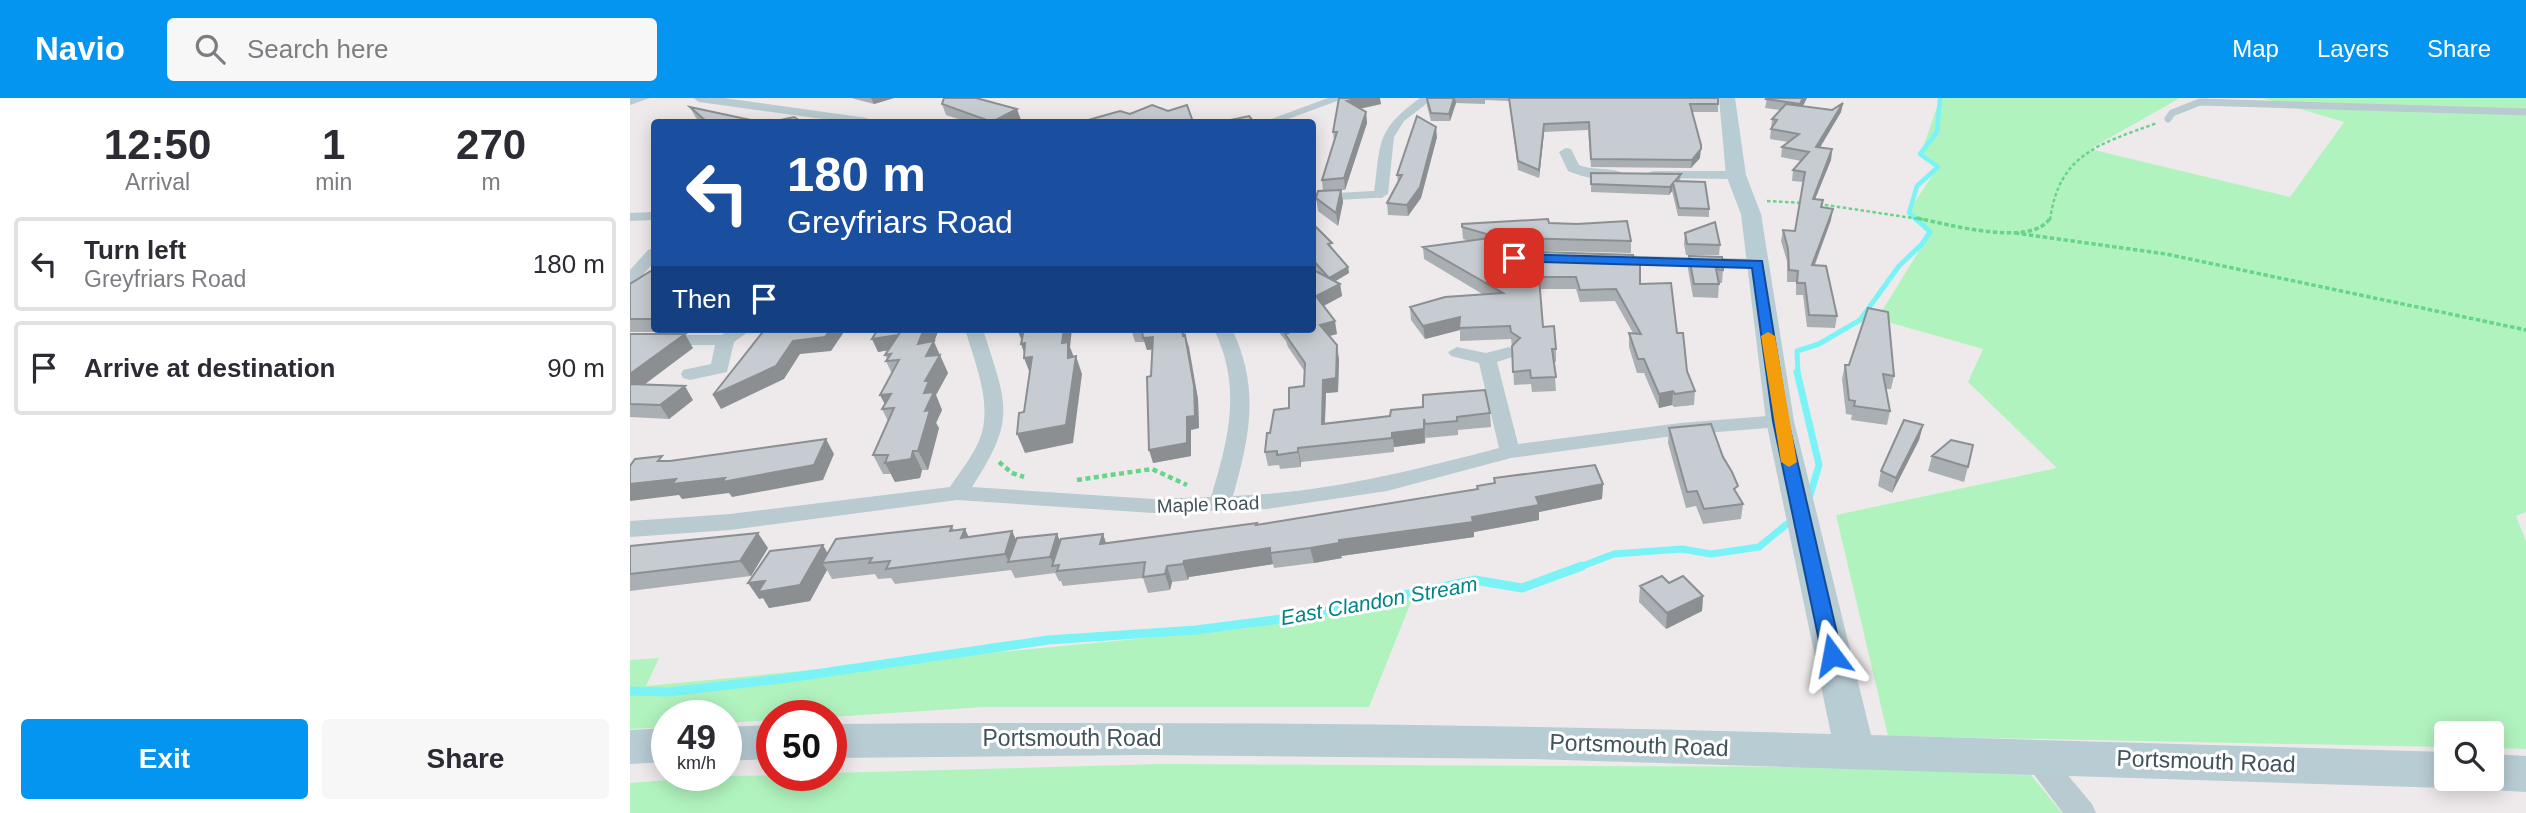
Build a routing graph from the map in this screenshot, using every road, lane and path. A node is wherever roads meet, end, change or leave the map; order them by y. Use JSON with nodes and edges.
{"nodes":[{"id":1,"x":644,"y":98,"type":"edge"},
{"id":2,"x":698,"y":98,"type":"edge"},
{"id":3,"x":1339,"y":98,"type":"edge"},
{"id":4,"x":1428,"y":98,"type":"edge"},
{"id":5,"x":1727,"y":98,"type":"edge"},
{"id":6,"x":630,"y":101,"type":"edge"},
{"id":7,"x":2526,"y":112,"type":"edge"},
{"id":8,"x":846,"y":119,"type":"edge"},
{"id":9,"x":1278,"y":119,"type":"edge"},
{"id":10,"x":2168,"y":119,"type":"joint"},
{"id":11,"x":1566,"y":152,"type":"dead end"},
{"id":12,"x":1736,"y":175,"type":"junction"},
{"id":13,"x":1381,"y":194,"type":"joint"},
{"id":14,"x":1316,"y":198,"type":"edge"},
{"id":15,"x":1748,"y":201,"type":"junction"},
{"id":16,"x":651,"y":216,"type":"edge"},
{"id":17,"x":630,"y":217,"type":"edge"},
{"id":18,"x":2015,"y":233,"type":"junction"},
{"id":19,"x":651,"y":257,"type":"edge"},
{"id":20,"x":1595,"y":260,"type":"edge"},
{"id":21,"x":1758,"y":264,"type":"junction"},
{"id":22,"x":651,"y":275,"type":"edge"},
{"id":23,"x":630,"y":280,"type":"edge"},
{"id":24,"x":2526,"y":330,"type":"edge"},
{"id":25,"x":736,"y":333,"type":"edge"},
{"id":26,"x":975,"y":333,"type":"edge"},
{"id":27,"x":1225,"y":333,"type":"edge"},
{"id":28,"x":630,"y":340,"type":"edge"},
{"id":29,"x":725,"y":340,"type":"junction"},
{"id":30,"x":1457,"y":352,"type":"dead end"},
{"id":31,"x":1510,"y":352,"type":"edge"},
{"id":32,"x":1487,"y":359,"type":"junction"},
{"id":33,"x":690,"y":374,"type":"dead end"},
{"id":34,"x":1780,"y":421,"type":"junction"},
{"id":35,"x":990,"y":438,"type":"junction"},
{"id":36,"x":1510,"y":452,"type":"junction"},
{"id":37,"x":1034,"y":480,"type":"dead end"},
{"id":38,"x":1070,"y":481,"type":"dead end"},
{"id":39,"x":1227,"y":481,"type":"junction"},
{"id":40,"x":957,"y":493,"type":"junction"},
{"id":41,"x":1220,"y":504,"type":"junction"},
{"id":42,"x":630,"y":529,"type":"edge"},
{"id":43,"x":847,"y":741,"type":"edge"},
{"id":44,"x":651,"y":746,"type":"edge"},
{"id":45,"x":630,"y":747,"type":"edge"},
{"id":46,"x":1856,"y":751,"type":"junction"},
{"id":47,"x":2034,"y":756,"type":"junction"},
{"id":48,"x":2434,"y":770,"type":"edge"},
{"id":49,"x":2504,"y":773,"type":"edge"},
{"id":50,"x":2526,"y":774,"type":"edge"},
{"id":51,"x":2081,"y":813,"type":"edge"}],
"edges":[{"from":1,"to":6,"type":"street"},
{"from":2,"to":8,"type":"street"},
{"from":3,"to":9,"type":"street"},
{"from":4,"to":13,"type":"street"},
{"from":5,"to":12,"type":"main road"},
{"from":7,"to":10,"type":"lane"},
{"from":10,"to":18,"type":"path"},
{"from":11,"to":12,"type":"street"},
{"from":12,"to":15,"type":"main road"},
{"from":13,"to":14,"type":"lane"},
{"from":15,"to":18,"type":"path"},
{"from":15,"to":21,"type":"main road"},
{"from":16,"to":17,"type":"street"},
{"from":18,"to":24,"type":"path"},
{"from":19,"to":23,"type":"street"},
{"from":20,"to":21,"type":"street"},
{"from":21,"to":34,"type":"main road"},
{"from":22,"to":23,"type":"street"},
{"from":25,"to":29,"type":"street"},
{"from":26,"to":35,"type":"street"},
{"from":27,"to":39,"type":"street"},
{"from":28,"to":29,"type":"street"},
{"from":29,"to":33,"type":"street"},
{"from":30,"to":32,"type":"street"},
{"from":31,"to":32,"type":"street"},
{"from":32,"to":36,"type":"street"},
{"from":34,"to":36,"type":"street","name":"Maple Road"},
{"from":34,"to":46,"type":"main road"},
{"from":35,"to":37,"type":"path"},
{"from":35,"to":40,"type":"street"},
{"from":36,"to":41,"type":"street","name":"Maple Road"},
{"from":38,"to":39,"type":"path"},
{"from":39,"to":41,"type":"street"},
{"from":40,"to":41,"type":"street","name":"Maple Road"},
{"from":40,"to":42,"type":"street","name":"Maple Road"},
{"from":43,"to":46,"type":"main road","name":"Portsmouth Road"},
{"from":44,"to":45,"type":"main road"},
{"from":46,"to":47,"type":"main road","name":"Portsmouth Road"},
{"from":47,"to":48,"type":"main road","name":"Portsmouth Road"},
{"from":47,"to":51,"type":"street"},
{"from":49,"to":50,"type":"main road"}]}
